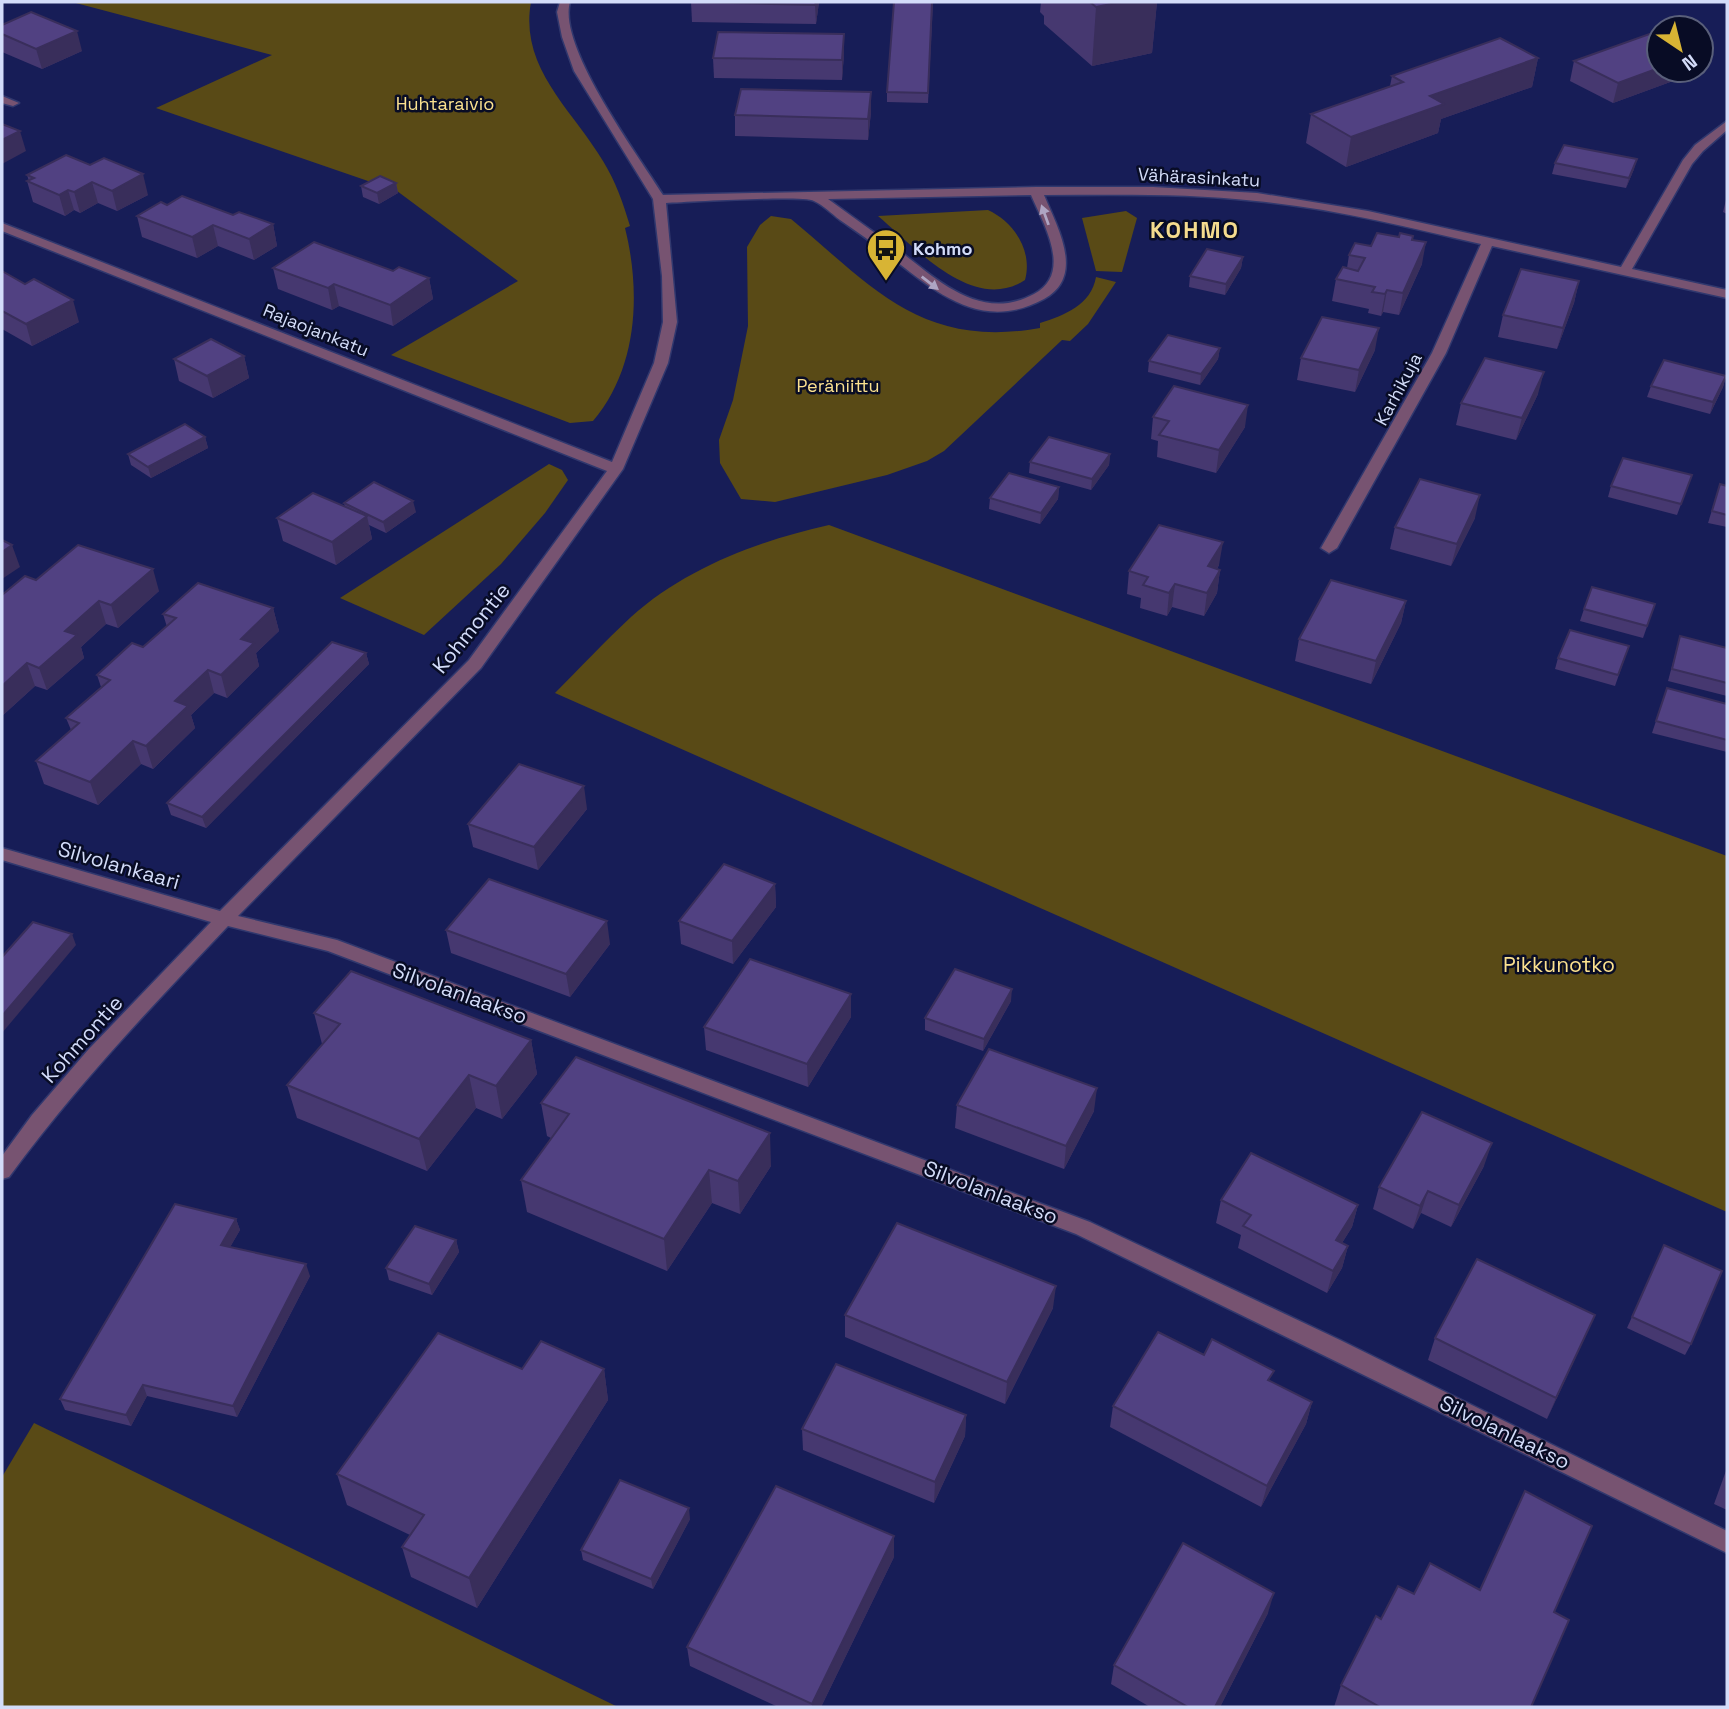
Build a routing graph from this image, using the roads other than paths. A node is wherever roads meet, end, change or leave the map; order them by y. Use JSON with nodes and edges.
{"nodes":[{"id":1,"x":565,"y":2,"type":"edge"},
{"id":2,"x":1727,"y":124,"type":"edge"},
{"id":3,"x":1036,"y":191,"type":"junction"},
{"id":4,"x":817,"y":197,"type":"junction"},
{"id":5,"x":659,"y":200,"type":"junction"},
{"id":6,"x":2,"y":227,"type":"edge"},
{"id":7,"x":1488,"y":241,"type":"junction"},
{"id":8,"x":1625,"y":271,"type":"junction"},
{"id":9,"x":1727,"y":294,"type":"edge"},
{"id":10,"x":616,"y":469,"type":"junction"},
{"id":11,"x":1328,"y":548,"type":"dead end"},
{"id":12,"x":2,"y":854,"type":"edge"},
{"id":13,"x":224,"y":919,"type":"junction"},
{"id":14,"x":2,"y":1171,"type":"edge"},
{"id":15,"x":1727,"y":1542,"type":"edge"}],
"edges":[{"from":1,"to":5,"type":"street","name":"Kohmontie"},
{"from":2,"to":8,"type":"street"},
{"from":3,"to":4,"type":"street","name":"Vähärasinkatu"},
{"from":4,"to":3,"type":"street","one_way":true},
{"from":3,"to":7,"type":"street","name":"Vähärasinkatu"},
{"from":4,"to":5,"type":"street","name":"Vähärasinkatu"},
{"from":5,"to":10,"type":"street","name":"Kohmontie"},
{"from":6,"to":10,"type":"street","name":"Rajaojankatu"},
{"from":7,"to":8,"type":"street","name":"Vähärasinkatu"},
{"from":7,"to":11,"type":"street","name":"Karhikuja"},
{"from":8,"to":9,"type":"street","name":"Vähärasinkatu"},
{"from":10,"to":13,"type":"street","name":"Kohmontie"},
{"from":12,"to":13,"type":"street","name":"Silvolankaari"},
{"from":13,"to":14,"type":"street","name":"Kohmontie"},
{"from":13,"to":15,"type":"street","name":"Silvolanlaakso"}]}
